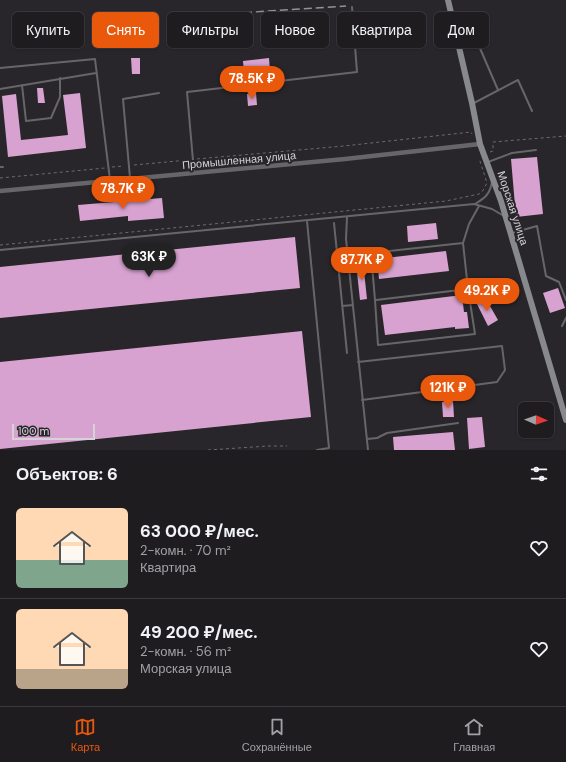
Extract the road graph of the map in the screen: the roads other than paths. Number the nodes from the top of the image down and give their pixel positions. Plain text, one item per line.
1 (448, 0) edge
2 (352, 7) dead end
3 (480, 48) edge
4 (0, 68) edge
5 (96, 73) junction
6 (60, 78) junction
7 (22, 85) junction
8 (0, 88) edge
9 (498, 90) junction
10 (159, 93) dead end
11 (472, 104) junction
12 (532, 111) dead end
13 (480, 144) junction
14 (536, 150) dead end
15 (487, 162) junction
16 (0, 167) edge
17 (3, 167) dead end
18 (194, 174) junction
19 (493, 178) junction
20 (130, 179) junction
21 (110, 180) junction
22 (0, 191) edge
23 (474, 204) junction
24 (479, 206) junction
25 (347, 217) junction
26 (505, 217) junction
27 (307, 221) junction
28 (334, 223) dead end
29 (511, 233) junction
30 (463, 243) junction
31 (0, 250) edge
32 (468, 290) junction
33 (376, 300) junction
34 (566, 300) edge
35 (352, 305) junction
36 (342, 306) junction
37 (566, 318) edge
38 (562, 326) dead end
39 (347, 353) dead end
40 (358, 362) junction
41 (362, 400) junction
42 (566, 420) edge
43 (458, 423) dead end
44 (366, 439) junction
45 (329, 449) edge
46 (317, 450) edge
47 (368, 450) edge

1 - 11 street, Морская улица
2 - 18 lane
3 - 9 lane
4 - 5 lane
5 - 6 lane
5 - 21 lane
6 - 7 lane
6 - 7 lane
7 - 8 lane
9 - 11 lane
9 - 12 lane
10 - 20 lane
11 - 13 street, Морская улица
13 - 15 street, Морская улица
13 - 18 street, Промышленная улица
14 - 15 lane
15 - 19 street, Морская улица
16 - 17 lane
18 - 20 street, Промышленная улица
19 - 23 lane
19 - 26 street, Морская улица
20 - 21 street, Промышленная улица
21 - 22 street, Промышленная улица
23 - 24 lane
23 - 25 lane
24 - 26 lane
24 - 30 lane
25 - 27 lane
25 - 35 lane
26 - 29 street, Морская улица
27 - 31 lane
27 - 45 lane
28 - 36 lane
29 - 34 lane
29 - 42 street, Морская улица
30 - 32 lane
30 - 33 lane
32 - 33 lane
32 - 33 lane
35 - 36 lane
35 - 40 lane
36 - 39 lane
37 - 38 lane
40 - 41 lane
40 - 41 lane
41 - 44 lane
43 - 44 lane
44 - 47 lane
45 - 46 lane

